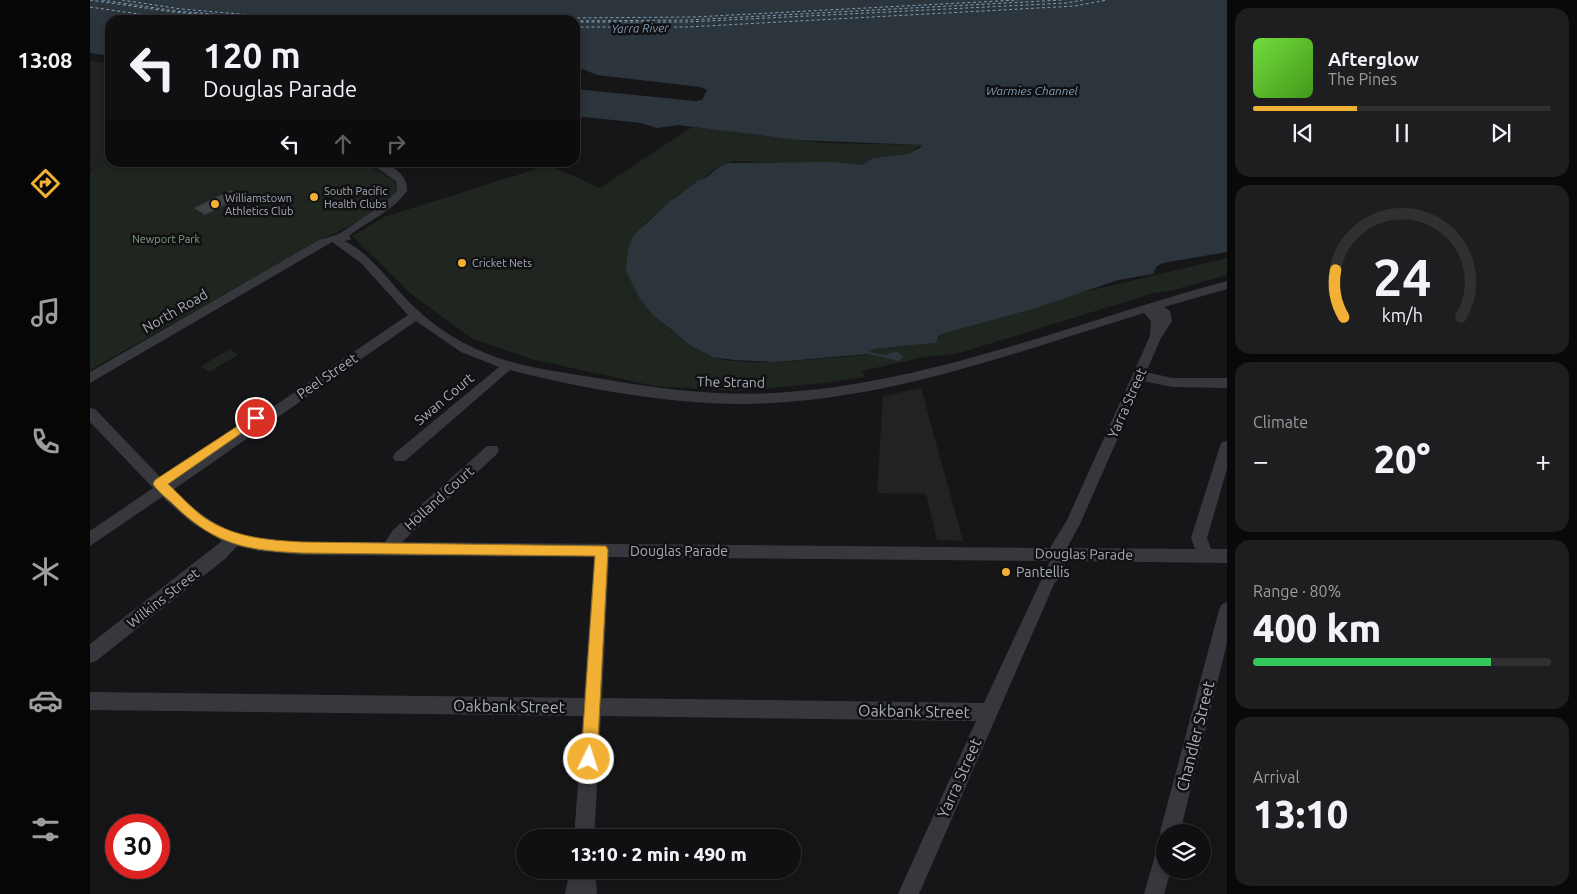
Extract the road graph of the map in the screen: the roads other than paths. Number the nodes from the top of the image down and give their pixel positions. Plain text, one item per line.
1 (382, 167) edge
2 (341, 239) junction
3 (1227, 285) edge
4 (1154, 308) junction
5 (414, 313) junction
6 (508, 364) junction
7 (90, 378) edge
8 (1138, 378) junction
9 (1227, 383) edge
10 (90, 413) edge
11 (1227, 446) edge
12 (492, 450) dead end
13 (400, 457) dead end
14 (162, 486) junction
15 (1073, 524) junction
16 (90, 531) edge
17 (90, 539) edge
18 (234, 539) junction
19 (390, 548) junction
20 (602, 550) junction
21 (1039, 554) junction
22 (1058, 554) junction
23 (1082, 554) junction
24 (1205, 555) junction
25 (1227, 556) edge
26 (1048, 579) junction
27 (1227, 610) edge
28 (90, 655) edge
29 (90, 701) edge
30 (592, 707) junction
31 (989, 712) junction
32 (1172, 824) edge
33 (585, 829) edge
34 (578, 879) edge
35 (586, 879) edge
36 (1158, 879) edge
37 (575, 894) edge
38 (587, 894) edge
39 (908, 894) edge
40 (1154, 894) edge

1 - 2 street
2 - 5 street, The Strand
2 - 7 street, North Road
3 - 4 street, The Strand
4 - 6 street, The Strand
4 - 8 street, Yarra Street
5 - 6 street, The Strand
5 - 14 street, Peel Street
6 - 13 street, Swan Court
8 - 9 street
8 - 15 street, Yarra Street
10 - 14 street, Douglas Parade
11 - 24 street
12 - 19 street, Holland Court
14 - 16 street, Peel Street
14 - 17 street, Peel Street
14 - 18 street, Douglas Parade
15 - 22 street, Yarra Street
15 - 23 street
18 - 19 street, Douglas Parade
18 - 28 street, Wilkins Street
19 - 20 street, Douglas Parade
20 - 21 street, Douglas Parade
20 - 30 street
21 - 22 street, Douglas Parade
21 - 26 street
22 - 23 street, Douglas Parade
22 - 26 street, Yarra Street
23 - 24 street, Douglas Parade
24 - 25 street, Douglas Parade
26 - 31 street, Yarra Street
27 - 32 street, Chandler Street
29 - 30 street, Oakbank Street
30 - 31 street, Oakbank Street
30 - 33 street
31 - 39 street, Yarra Street
34 - 37 street
35 - 38 street
36 - 40 street

